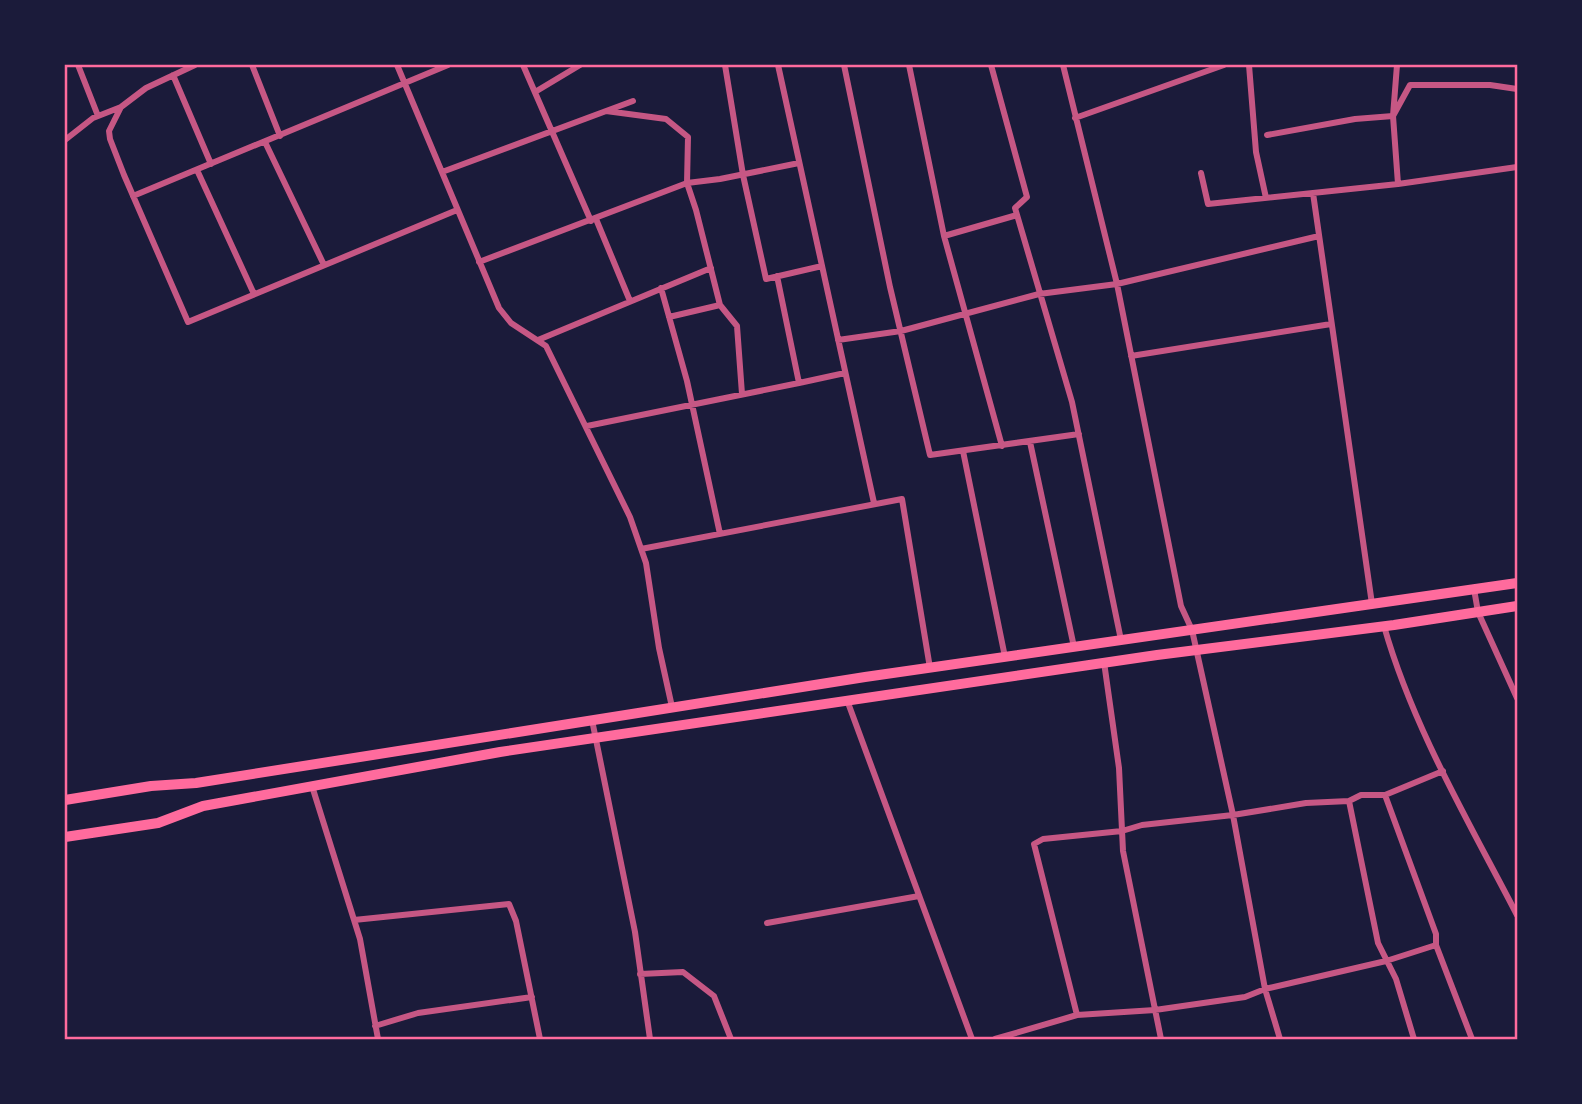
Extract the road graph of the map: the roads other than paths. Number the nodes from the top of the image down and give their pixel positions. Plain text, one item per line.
1 (78, 65) edge
2 (195, 65) edge
3 (252, 65) edge
4 (397, 65) edge
5 (448, 65) edge
6 (523, 65) edge
7 (580, 65) edge
8 (725, 65) edge
9 (778, 65) edge
10 (844, 65) edge
11 (909, 65) edge
12 (991, 65) edge
13 (1063, 65) edge
14 (1224, 65) edge
15 (1249, 65) edge
16 (1396, 65) edge
17 (173, 75) junction
18 (405, 84) junction
19 (1517, 89) edge
20 (535, 92) junction
21 (633, 102) dead end
22 (121, 107) junction
23 (606, 111) junction
24 (98, 116) junction
25 (1393, 116) junction
26 (1075, 118) junction
27 (552, 131) junction
28 (1267, 135) dead end
29 (280, 136) junction
30 (65, 140) edge
31 (265, 142) junction
32 (799, 163) junction
33 (211, 164) junction
34 (1517, 167) edge
35 (197, 170) junction
36 (442, 172) junction
37 (1201, 173) dead end
38 (743, 175) junction
39 (687, 183) junction
40 (1398, 184) junction
41 (1313, 193) junction
42 (133, 196) junction
43 (1266, 198) junction
44 (457, 209) junction
45 (1017, 215) junction
46 (593, 220) junction
47 (944, 236) junction
48 (1319, 236) junction
49 (479, 262) junction
50 (324, 265) junction
51 (822, 266) junction
52 (711, 268) junction
53 (777, 276) junction
54 (1117, 284) junction
55 (661, 288) junction
56 (1039, 294) junction
57 (254, 295) junction
58 (630, 301) junction
59 (720, 305) junction
60 (964, 314) junction
61 (669, 317) junction
62 (1331, 324) junction
63 (901, 331) junction
64 (538, 340) junction
65 (838, 340) junction
66 (1131, 356) junction
67 (845, 373) junction
68 (799, 383) junction
69 (742, 394) junction
70 (692, 406) junction
71 (587, 426) junction
72 (1079, 434) junction
73 (1030, 442) junction
74 (1002, 446) junction
75 (963, 451) junction
76 (874, 503) junction
77 (720, 534) junction
78 (641, 549) junction
79 (1517, 583) edge
80 (1474, 589) junction
81 (1372, 604) junction
82 (1517, 607) edge
83 (1478, 612) junction
84 (1384, 626) junction
85 (1192, 630) junction
86 (1121, 640) junction
87 (1074, 647) junction
88 (1196, 650) junction
89 (1005, 657) junction
90 (1104, 662) junction
91 (930, 668) junction
92 (1517, 698) edge
93 (847, 700) junction
94 (672, 707) junction
95 (592, 720) junction
96 (596, 738) junction
97 (1443, 771) junction
98 (312, 786) junction
99 (1385, 795) junction
100 (67, 800) edge
101 (1349, 801) junction
102 (1233, 815) junction
103 (1122, 831) junction
104 (65, 837) edge
105 (919, 896) junction
106 (1517, 915) edge
107 (354, 920) junction
108 (767, 923) dead end
109 (1436, 944) junction
110 (1386, 961) junction
111 (640, 974) junction
112 (1265, 989) junction
113 (532, 998) junction
114 (1155, 1010) junction
115 (1077, 1015) junction
116 (375, 1026) junction
117 (378, 1039) edge
118 (540, 1039) edge
119 (650, 1039) edge
120 (731, 1039) edge
121 (972, 1039) edge
122 (995, 1039) edge
123 (1161, 1039) edge
124 (1280, 1039) edge
125 (1414, 1039) edge
126 (1472, 1039) edge

1 - 24 street
2 - 17 street
3 - 29 street
4 - 18 street
5 - 18 street
6 - 20 street
7 - 20 street
8 - 38 street
9 - 32 street
10 - 63 street
11 - 47 street
12 - 45 street
13 - 26 street
14 - 26 street
15 - 43 street
16 - 25 street
17 - 22 street
17 - 33 street
18 - 29 street
18 - 36 street
19 - 25 street
20 - 27 street
21 - 23 street
22 - 24 street
22 - 42 street
23 - 27 street
23 - 39 street
24 - 30 street
25 - 28 street
25 - 40 street
26 - 54 street
27 - 36 street
27 - 46 street
29 - 31 street
31 - 33 street
31 - 50 street
32 - 38 street
32 - 51 street
33 - 35 street
34 - 40 street
35 - 42 street
35 - 57 street
36 - 44 street
37 - 43 street
38 - 39 street
38 - 53 street
39 - 46 street
39 - 52 street
40 - 41 street
41 - 43 street
41 - 48 street
42 - 57 street
44 - 49 street
44 - 50 street
45 - 47 street
45 - 56 street
46 - 49 street
46 - 58 street
47 - 60 street
48 - 54 street
48 - 62 street
49 - 64 street
50 - 57 street
51 - 53 street
51 - 65 street
52 - 55 street
52 - 59 street
53 - 68 street
54 - 56 street
54 - 66 street
55 - 58 street
55 - 61 street
56 - 60 street
56 - 72 street
58 - 64 street
59 - 61 street
59 - 69 street
60 - 63 street
60 - 74 street
61 - 70 street
62 - 66 street
62 - 81 street
63 - 65 street
63 - 75 street
64 - 71 street
65 - 67 street
66 - 85 street
67 - 68 street
67 - 76 street
68 - 69 street
69 - 70 street
70 - 71 street
70 - 77 street
71 - 78 street
72 - 73 street
72 - 86 street
73 - 74 street
73 - 87 street
74 - 75 street
75 - 89 street
76 - 77 street
76 - 91 street
77 - 78 street
78 - 94 street
79 - 80 main road
80 - 81 main road
80 - 83 street
81 - 85 main road
82 - 83 main road
83 - 84 main road
83 - 92 street
84 - 88 main road
84 - 97 street
85 - 86 main road
85 - 88 street
86 - 87 main road
87 - 89 main road
88 - 90 main road
88 - 102 street
89 - 91 main road
90 - 93 main road
90 - 103 street
91 - 94 main road
93 - 96 main road
93 - 105 street
94 - 95 main road
95 - 96 street
95 - 100 main road
96 - 98 main road
96 - 111 street
97 - 99 street
97 - 106 street
98 - 104 main road
98 - 107 street
99 - 101 street
99 - 109 street
101 - 102 street
101 - 110 street
102 - 103 street
102 - 112 street
103 - 114 street
103 - 115 street
105 - 108 street
105 - 121 street
107 - 113 street
107 - 116 street
109 - 110 street
109 - 126 street
110 - 112 street
110 - 125 street
111 - 119 street
111 - 120 street
112 - 114 street
112 - 124 street
113 - 116 street
113 - 118 street
114 - 115 street
114 - 123 street
115 - 122 street
116 - 117 street

